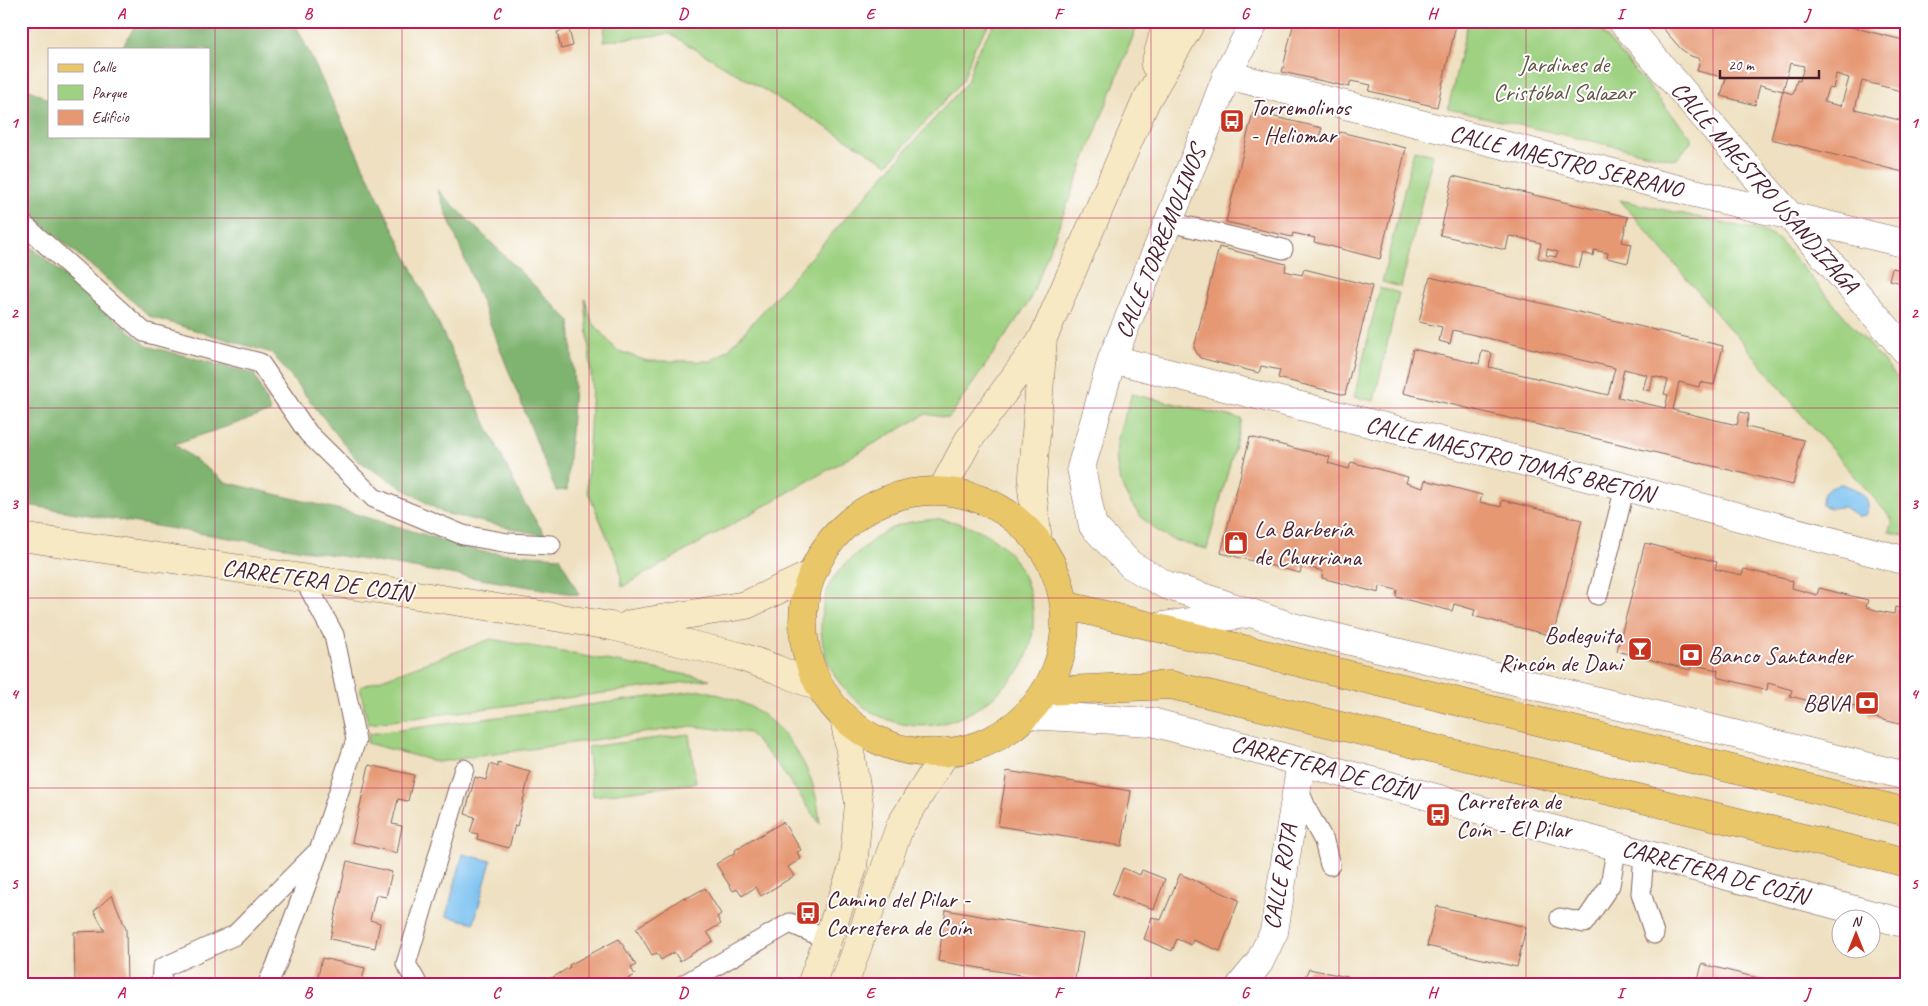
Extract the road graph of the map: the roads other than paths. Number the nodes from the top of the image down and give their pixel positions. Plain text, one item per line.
1 (1167, 21) edge
2 (1192, 21) edge
3 (1255, 21) edge
4 (1622, 21) edge
5 (1227, 75) junction
6 (1146, 101) junction
7 (1792, 217) junction
8 (21, 222) edge
9 (1169, 222) junction
10 (1907, 244) edge
11 (1283, 250) dead end
12 (1042, 338) junction
13 (1907, 352) edge
14 (1112, 359) junction
15 (1626, 487) junction
16 (942, 490) junction
17 (1038, 541) junction
18 (26, 543) edge
19 (551, 545) dead end
20 (1907, 561) edge
21 (810, 575) junction
22 (303, 577) junction
23 (1598, 595) dead end
24 (1065, 605) junction
25 (1253, 613) junction
26 (611, 626) junction
27 (1154, 627) junction
28 (821, 688) junction
29 (1045, 691) junction
30 (1026, 715) junction
31 (844, 717) junction
32 (946, 752) junction
33 (464, 769) dead end
34 (1299, 773) junction
35 (1907, 776) edge
36 (1907, 812) edge
37 (1617, 846) junction
38 (320, 848) junction
39 (1644, 854) junction
40 (1907, 863) edge
41 (1330, 865) dead end
42 (1560, 918) dead end
43 (1907, 924) edge
44 (1654, 934) dead end
45 (827, 939) junction
46 (161, 985) edge
47 (267, 985) edge
48 (418, 985) edge
49 (683, 985) edge
50 (811, 985) edge
51 (844, 985) edge
52 (1241, 985) edge

1 - 6 main road
2 - 6 main road
3 - 5 street, CALLE TORREMOLINOS
4 - 7 street, CALLE MAESTRO USANDIZAGA
5 - 7 street, CALLE MAESTRO SERRANO
5 - 9 street, CALLE TORREMOLINOS
6 - 12 main road
7 - 10 street, CALLE MAESTRO SERRANO
7 - 13 street, CALLE MAESTRO USANDIZAGA
8 - 19 lane
9 - 11 lane
9 - 14 street, CALLE TORREMOLINOS
12 - 16 main road
12 - 17 main road
14 - 15 street, CALLE MAESTRO TOMÁS BRETÓN
14 - 25 street, CALLE TORREMOLINOS
15 - 20 street, CALLE MAESTRO TOMÁS BRETÓN
15 - 23 lane
16 - 17 main road
16 - 21 main road
17 - 24 main road
18 - 22 main road, CARRETERA DE COÍN
21 - 26 main road, CARRETERA DE COÍN
21 - 28 main road
22 - 26 main road, CARRETERA DE COÍN
22 - 38 lane
24 - 27 main road
24 - 29 main road
25 - 27 street
25 - 35 street
26 - 28 main road, CARRETERA DE COÍN
27 - 36 main road
28 - 31 main road
29 - 30 main road
29 - 40 main road
30 - 32 main road
30 - 34 street, CARRETERA DE COÍN
31 - 32 main road
31 - 45 main road
32 - 51 main road
33 - 48 lane
34 - 37 street, CARRETERA DE COÍN
34 - 41 lane
34 - 52 street, CALLE ROTA
37 - 39 street, CARRETERA DE COÍN
37 - 42 lane
38 - 46 lane
38 - 47 lane
39 - 43 street, CARRETERA DE COÍN
39 - 44 lane
45 - 49 lane
45 - 50 main road

